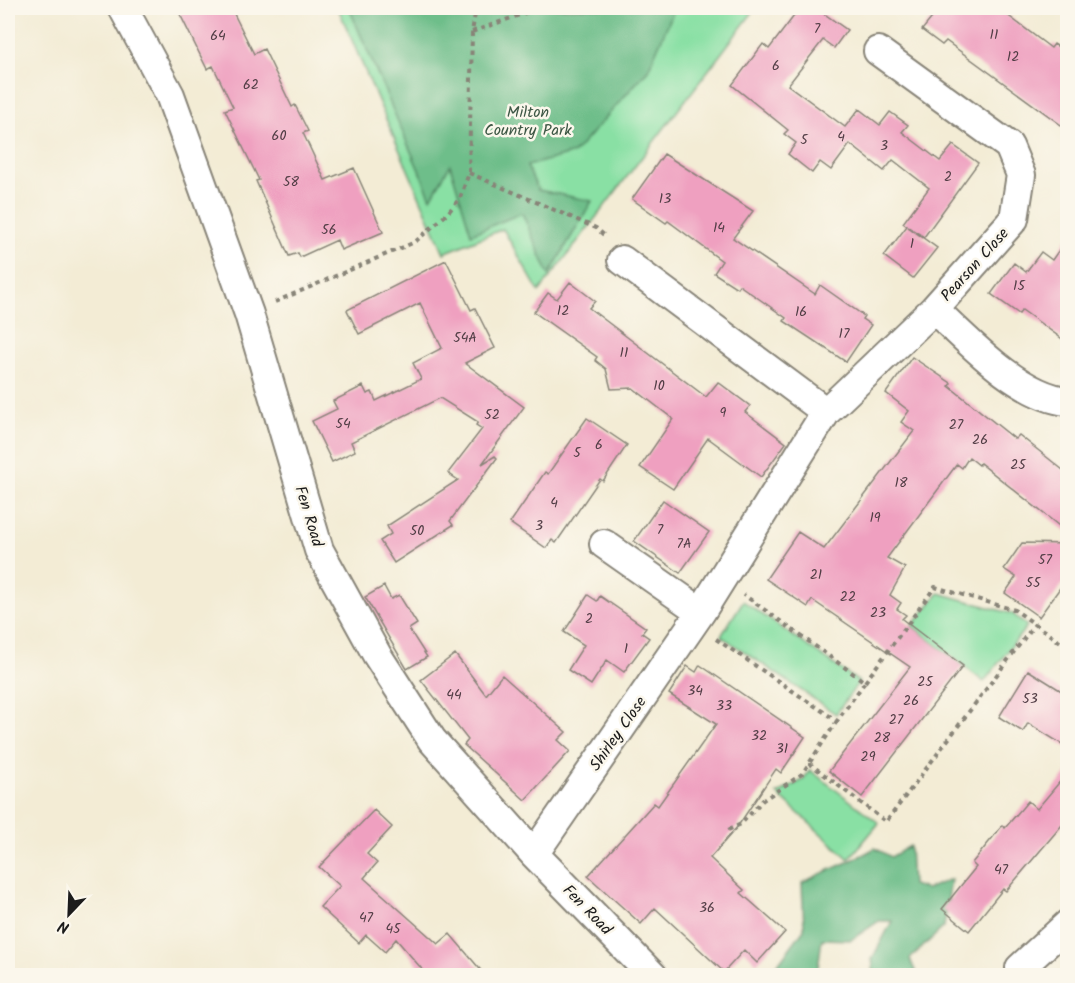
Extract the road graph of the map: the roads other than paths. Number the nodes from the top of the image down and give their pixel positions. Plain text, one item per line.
1 (123, 8) edge
2 (878, 51) dead end
3 (622, 260) road end
4 (934, 309) junction
5 (1068, 401) edge
6 (826, 412) junction
7 (604, 544) dead end
8 (697, 617) junction
9 (534, 854) junction
10 (1068, 924) edge
11 (1020, 968) dead end
12 (653, 975) edge

1 - 9 street, Fen Road
2 - 4 street, Pearson Close
3 - 6 street
4 - 5 street, Pearson Close
4 - 6 street, Shirley Close
6 - 8 street, Shirley Close
7 - 8 street
8 - 9 street, Shirley Close
9 - 12 street, Fen Road
10 - 11 street

